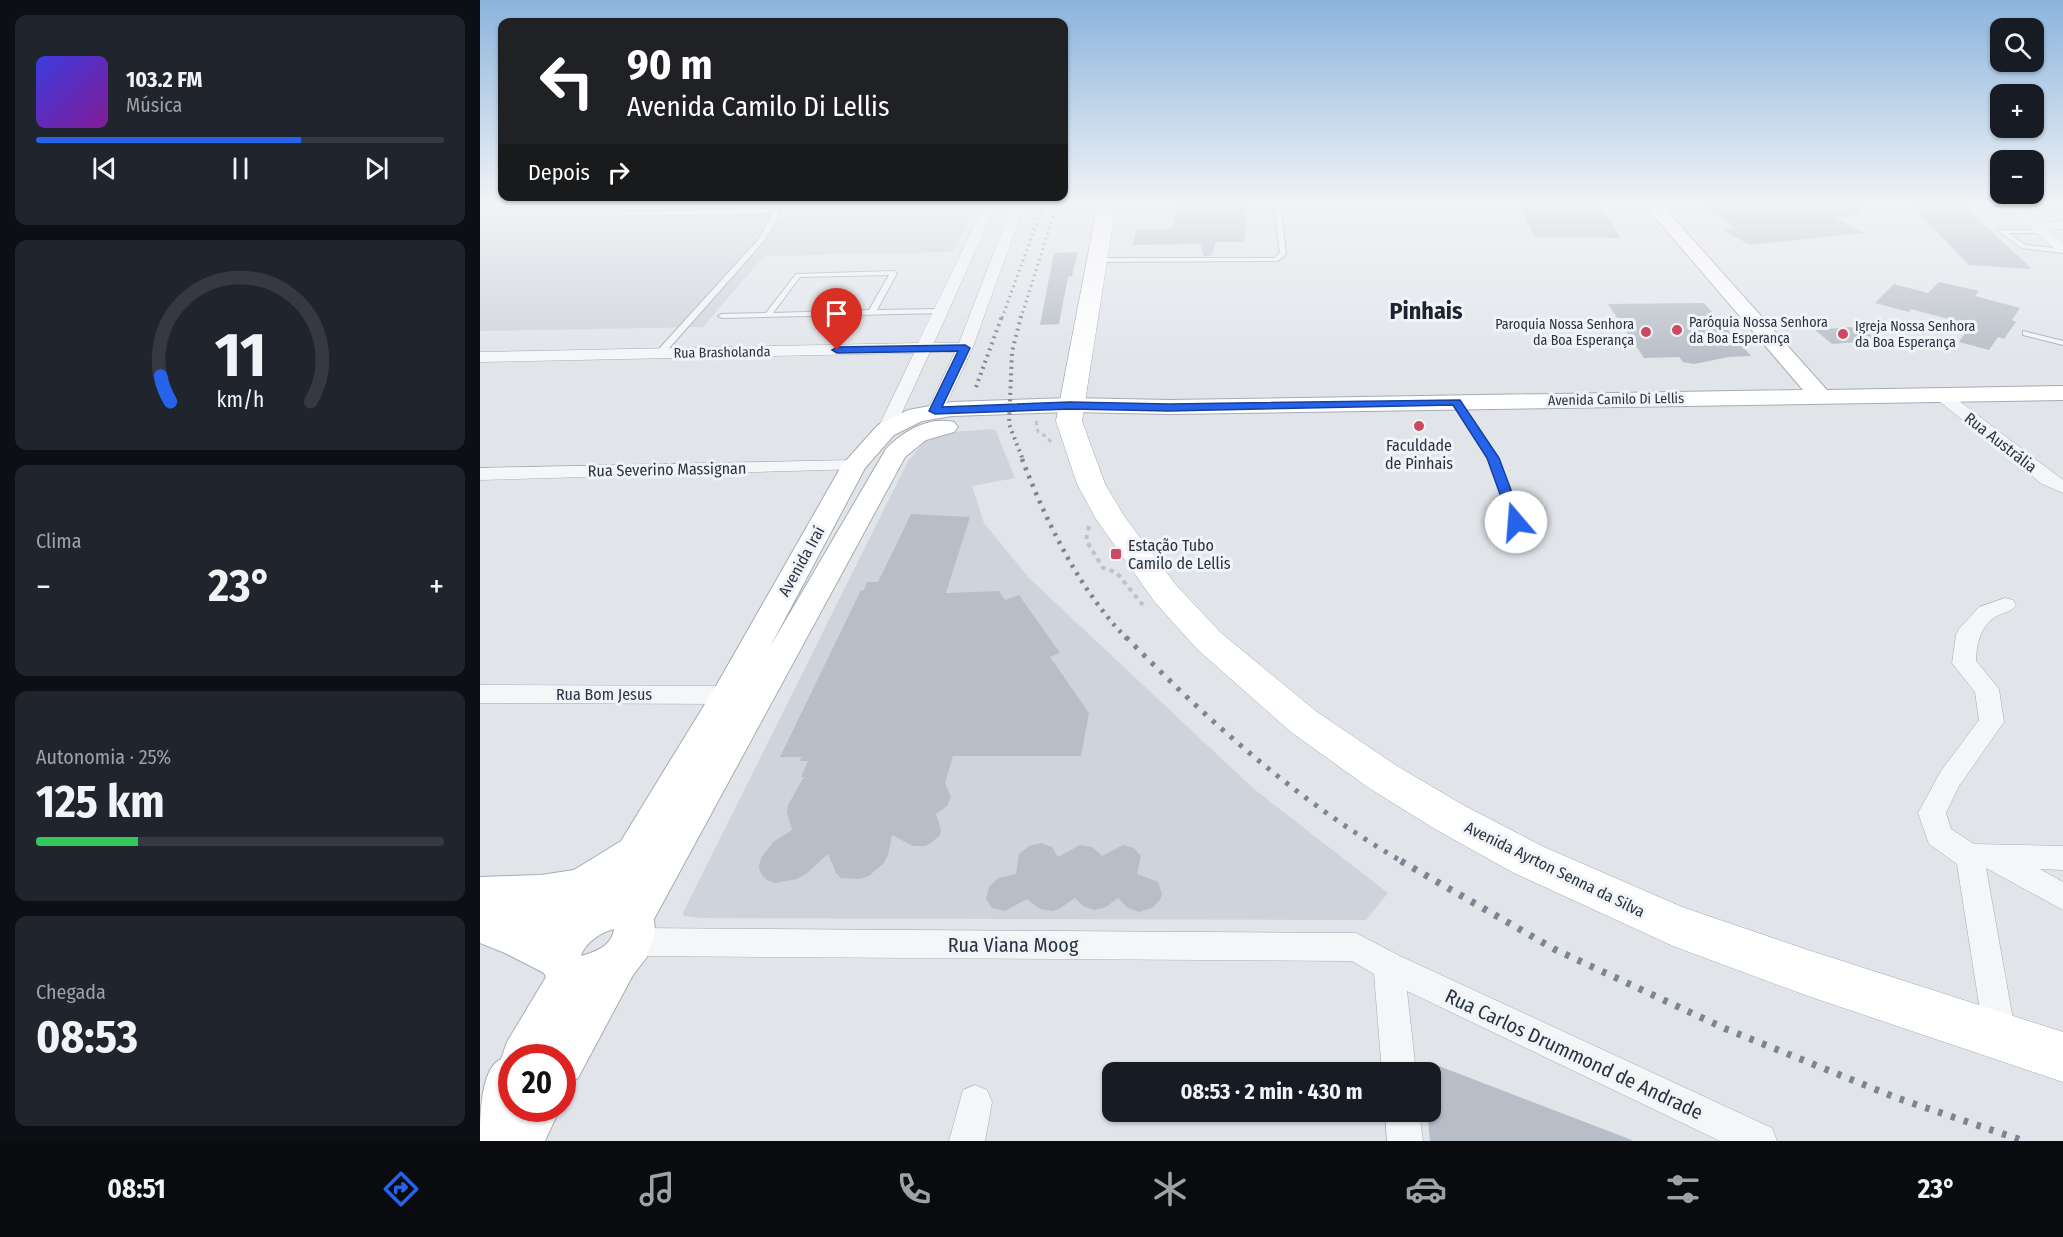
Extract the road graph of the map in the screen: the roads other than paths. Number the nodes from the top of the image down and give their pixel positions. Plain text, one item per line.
1 (747, 256) edge
2 (966, 256) edge
3 (999, 256) edge
4 (1099, 256) edge
5 (1281, 256) edge
6 (1688, 256) edge
7 (1695, 256) edge
8 (1098, 260) junction
9 (942, 310) junction
10 (872, 312) junction
11 (768, 315) junction
12 (722, 316) dead end
13 (2026, 333) dead end
14 (2063, 343) edge
15 (925, 348) junction
16 (965, 348) junction
17 (660, 354) junction
18 (480, 357) edge
19 (2063, 393) edge
20 (1940, 394) junction
21 (1810, 395) junction
22 (1456, 402) junction
23 (1070, 413) junction
24 (938, 419) junction
25 (886, 430) junction
26 (854, 465) junction
27 (480, 474) edge
28 (2063, 487) edge
29 (1516, 522) dead end
30 (2005, 605) dead end
31 (480, 694) edge
32 (728, 695) junction
33 (638, 846) junction
34 (1979, 856) junction
35 (2063, 858) edge
36 (480, 895) edge
37 (2063, 897) edge
38 (480, 908) edge
39 (480, 924) edge
40 (613, 931) junction
41 (1389, 966) junction
42 (564, 968) junction
43 (2000, 1036) junction
44 (529, 1044) edge
45 (569, 1044) edge
46 (2063, 1057) edge
47 (1398, 1062) edge
48 (498, 1101) edge
49 (975, 1102) dead end
50 (529, 1122) edge
51 (1403, 1122) edge
52 (480, 1132) edge
53 (1754, 1140) edge
54 (519, 1141) edge
55 (967, 1141) edge
56 (1405, 1141) edge

1 - 17 lane
2 - 9 street, Avenida Iraí
3 - 16 street
4 - 8 main road
5 - 8 lane
6 - 21 main road
7 - 21 main road
8 - 23 main road
9 - 10 lane
9 - 15 street, Avenida Iraí
10 - 11 lane
10 - 11 lane
11 - 12 lane
13 - 14 lane
15 - 16 street, Rua Brasholanda
15 - 17 street, Rua Brasholanda
15 - 25 street, Avenida Iraí
16 - 24 street
17 - 18 street, Rua Brasholanda
19 - 20 main road, Avenida Camilo Di Lellis
20 - 21 main road, Avenida Camilo Di Lellis
20 - 28 street, Rua Austrália
21 - 22 main road, Avenida Camilo Di Lellis
22 - 23 main road, Avenida Camilo Di Lellis
22 - 29 lane
23 - 24 main road, Avenida Camilo Di Lellis
23 - 43 main road, Avenida Ayrton Senna da Silva
24 - 25 main road, Avenida Camilo Di Lellis
24 - 40 main road, Avenida Iraí
25 - 26 main road, Avenida Iraí
26 - 27 street, Rua Severino Massignan
26 - 32 main road, Avenida Iraí
30 - 34 street
31 - 32 street, Rua Bom Jesus
32 - 33 main road, Avenida Iraí
33 - 36 main road
33 - 40 main road, Avenida Iraí
34 - 35 street
34 - 37 street
34 - 43 street
38 - 40 main road
39 - 42 main road
40 - 41 street, Rua Viana Moog
40 - 42 main road
40 - 45 main road, Avenida Iraí
41 - 47 street
41 - 53 street, Rua Carlos Drummond de Andrade
42 - 44 main road
43 - 46 main road, Avenida Ayrton Senna da Silva
48 - 52 main road
49 - 55 street
50 - 54 main road
51 - 56 street

